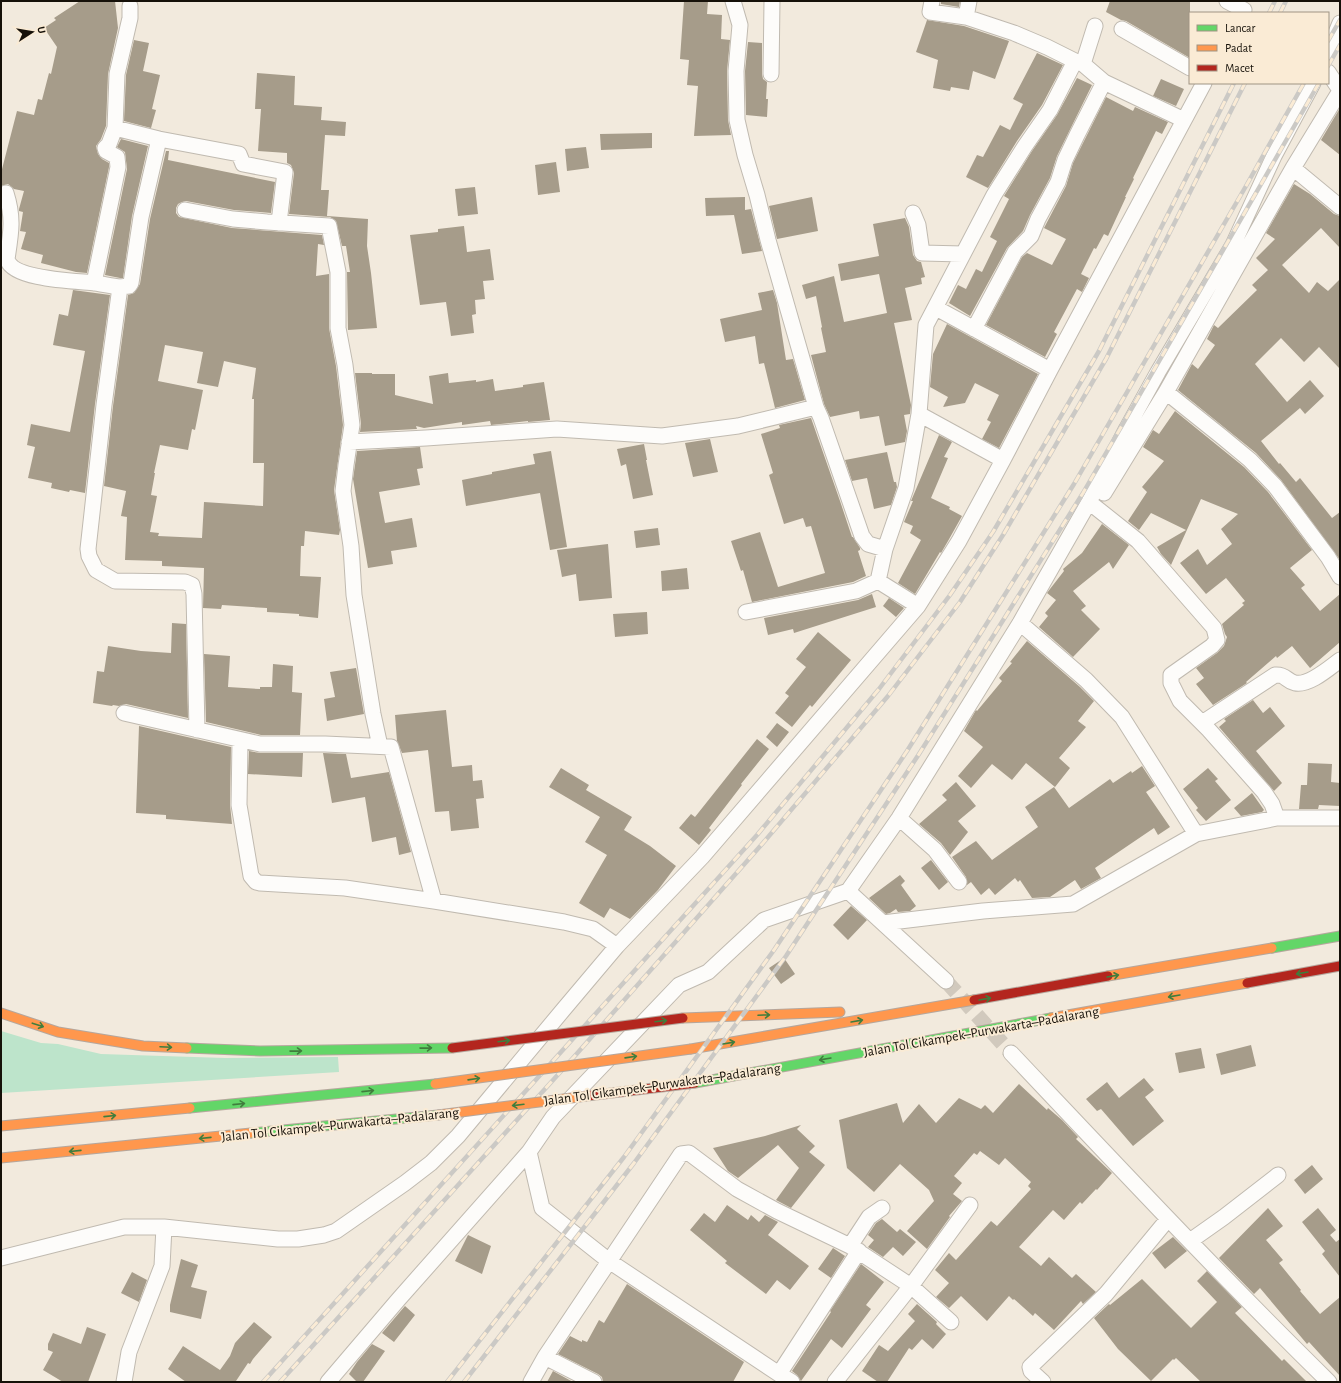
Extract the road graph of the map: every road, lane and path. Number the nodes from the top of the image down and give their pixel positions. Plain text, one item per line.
1 (733, 1) edge
2 (772, 1) edge
3 (932, 1) edge
4 (969, 1) edge
5 (1227, 1) edge
6 (130, 6) dead end
7 (1245, 8) edge
8 (966, 17) junction
9 (1340, 23) edge
10 (1095, 26) dead end
11 (1122, 29) dead end
12 (1329, 50) edge
13 (1079, 62) junction
14 (1189, 67) edge
15 (771, 74) dead end
16 (1329, 74) edge
17 (1104, 82) junction
18 (1203, 84) edge
19 (1312, 84) edge
20 (1340, 90) edge
21 (1184, 120) junction
22 (115, 128) junction
23 (159, 139) junction
24 (1293, 168) junction
25 (6, 193) dead end
26 (1340, 207) edge
27 (186, 210) dead end
28 (912, 213) dead end
29 (279, 223) junction
30 (962, 254) junction
31 (94, 283) junction
32 (120, 287) junction
33 (936, 308) junction
34 (974, 329) junction
35 (1050, 370) junction
36 (1166, 392) junction
37 (816, 407) junction
38 (919, 414) junction
39 (349, 442) junction
40 (1003, 460) junction
41 (1092, 505) junction
42 (885, 549) junction
43 (1340, 577) edge
44 (878, 582) junction
45 (918, 606) junction
46 (746, 612) dead end
47 (1020, 623) junction
48 (1340, 660) edge
49 (124, 712) dead end
50 (1202, 723) junction
51 (197, 730) junction
52 (240, 740) junction
53 (380, 746) junction
54 (899, 818) junction
55 (1277, 818) junction
56 (1340, 818) edge
57 (1196, 834) junction
58 (959, 882) dead end
59 (848, 891) junction
60 (434, 901) junction
61 (883, 923) junction
62 (1340, 936) edge
63 (617, 946) junction
64 (1340, 966) edge
65 (946, 981) tunnel mouth
66 (931, 1008) junction
67 (1, 1013) edge
68 (1011, 1053) tunnel mouth
69 (1, 1126) edge
70 (528, 1152) junction
71 (1, 1158) edge
72 (1278, 1175) dead end
73 (970, 1205) dead end
74 (882, 1208) dead end
75 (1168, 1219) junction
76 (164, 1227) junction
77 (1190, 1241) junction
78 (854, 1249) junction
79 (1, 1258) edge
80 (608, 1261) junction
81 (911, 1286) junction
82 (951, 1322) dead end
83 (545, 1357) junction
84 (779, 1374) junction
85 (124, 1382) edge
86 (328, 1382) edge
87 (531, 1382) edge
88 (594, 1382) edge
89 (792, 1382) edge
90 (835, 1382) edge
91 (1043, 1382) edge
92 (1329, 1382) edge

1 - 37 street
2 - 15 street
3 - 8 street
4 - 8 street
5 - 7 street
6 - 22 street
8 - 13 street
9 - 12 street
10 - 13 street
11 - 14 street
13 - 17 street
13 - 30 street
16 - 20 street
17 - 21 street
17 - 34 street
18 - 21 street
19 - 41 street
20 - 24 street
21 - 35 street
22 - 23 street
22 - 31 street
23 - 29 street
23 - 32 street
24 - 26 street
24 - 36 street
25 - 31 street
27 - 29 street
28 - 30 street
29 - 39 street
30 - 33 street
31 - 32 street
32 - 51 street
33 - 34 street
33 - 38 street
34 - 35 street
35 - 40 street
36 - 41 street
36 - 43 street
37 - 39 street
37 - 42 street
38 - 40 street
38 - 42 street
39 - 53 street
40 - 45 street
41 - 47 street
41 - 50 street
42 - 44 street
44 - 45 street
44 - 46 street
45 - 63 street
47 - 54 street
47 - 57 street
48 - 50 street
49 - 51 street
50 - 55 street
51 - 52 street
52 - 53 street
52 - 60 street
53 - 60 street
54 - 58 street
54 - 59 street
55 - 56 street
55 - 57 street
57 - 61 street
59 - 61 street
59 - 70 street
60 - 63 street
61 - 65 street
66 -> 62 highway
63 - 76 street
64 -> 71 highway, Jalan Tol Cikampek–Purwakarta–Padalarang, bridge
67 -> 66 highway, bridge
69 -> 66 highway, bridge
68 - 75 street
70 - 80 street
70 - 86 street
72 - 77 street
73 - 81 street
74 - 78 street
75 - 77 street
75 - 91 street
76 - 79 street
76 - 85 street
77 - 92 street
78 - 80 street
78 - 81 street
78 - 84 street
80 - 83 street
80 - 84 street
81 - 82 street
81 - 90 street
83 - 87 street
83 - 88 street
84 - 89 street

